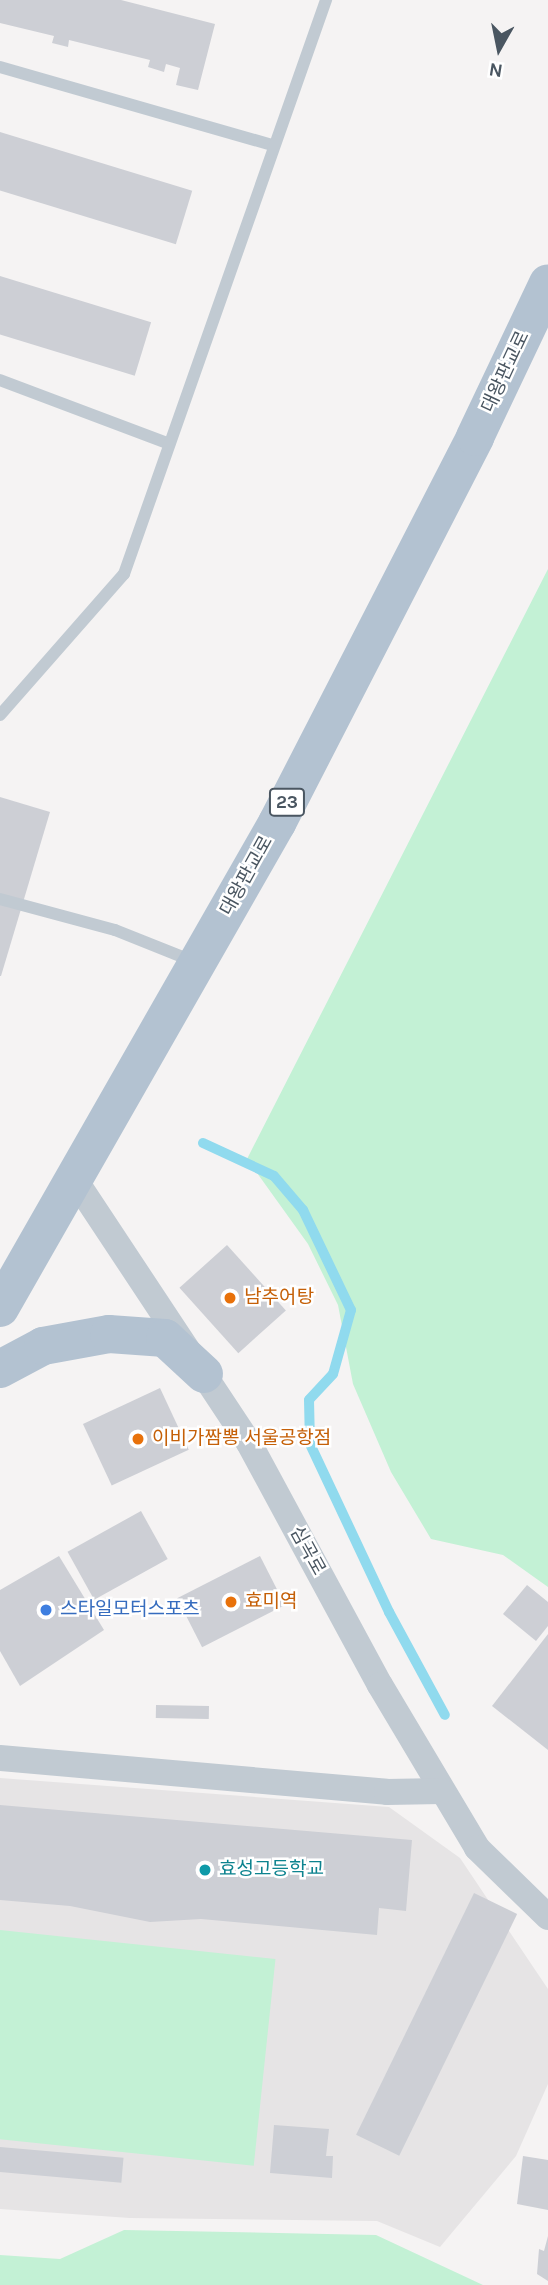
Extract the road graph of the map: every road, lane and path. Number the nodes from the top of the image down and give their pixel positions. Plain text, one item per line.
1 (326, 0) edge
2 (0, 67) edge
3 (272, 145) junction
4 (548, 283) edge
5 (0, 380) edge
6 (169, 444) junction
7 (0, 715) edge
8 (0, 899) edge
9 (199, 963) junction
10 (73, 1177) junction
11 (0, 1308) edge
12 (0, 1368) edge
13 (204, 1374) junction
14 (0, 1758) edge
15 (441, 1791) junction
16 (548, 1917) edge

1 - 3 lane
2 - 3 lane
3 - 6 lane
4 - 9 main road, 대왕판교로 / 23
5 - 6 lane
6 - 7 lane
8 - 9 lane
9 - 10 main road, 대왕판교로 / 23
10 - 11 main road, 대왕판교로 / 23
10 - 13 street, 심곡로
12 - 13 main road
13 - 15 street, 심곡로
14 - 15 street
15 - 16 street, 심곡로

